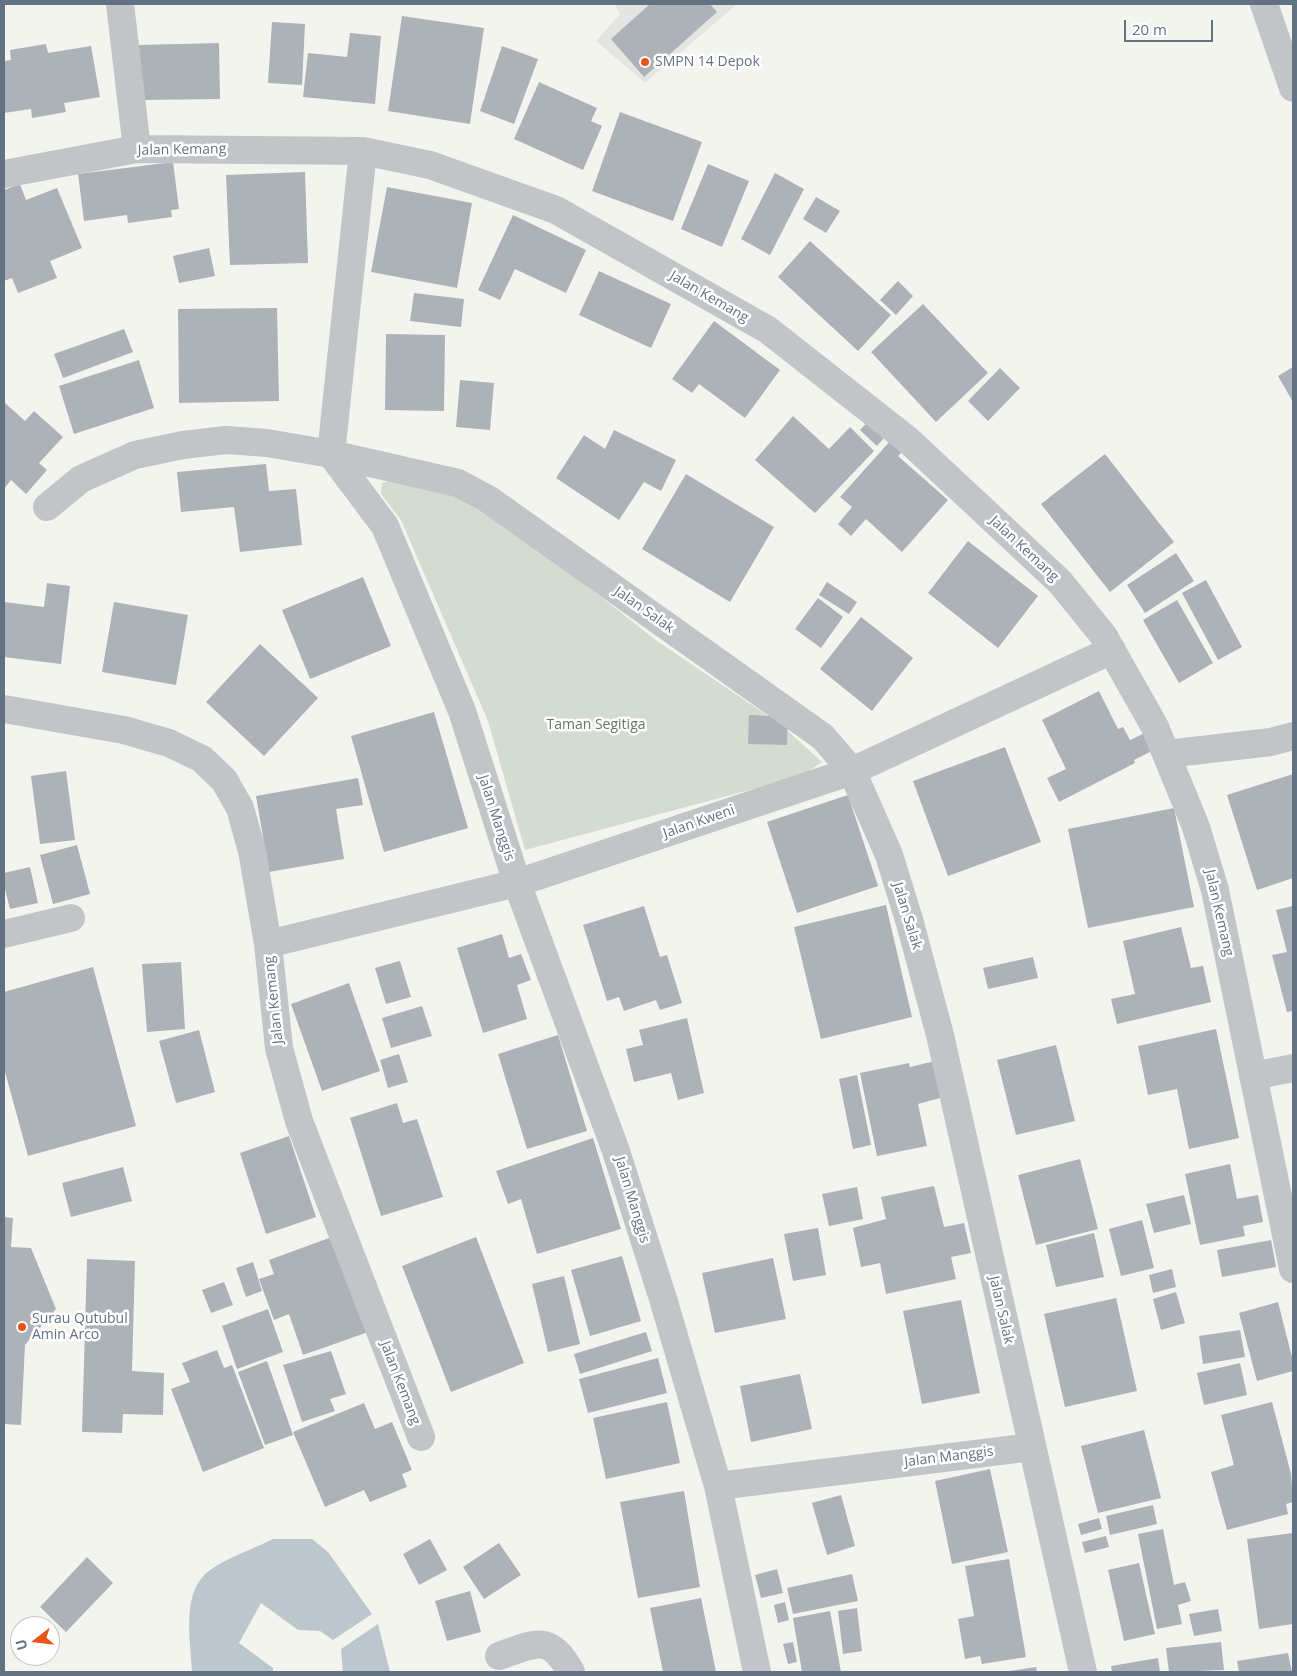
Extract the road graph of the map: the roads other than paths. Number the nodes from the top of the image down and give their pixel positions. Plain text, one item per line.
1 (120, 4) edge
2 (1264, 4) edge
3 (1293, 88) edge
4 (137, 149) junction
5 (363, 151) junction
6 (4, 174) edge
7 (331, 454) junction
8 (47, 507) dead end
9 (1112, 650) junction
10 (4, 709) edge
11 (1293, 736) edge
12 (1166, 754) junction
13 (852, 771) junction
14 (517, 884) junction
15 (71, 918) dead end
16 (4, 934) edge
17 (268, 944) junction
18 (1293, 1068) edge
19 (1253, 1076) junction
20 (1293, 1269) edge
21 (421, 1437) dead end
22 (1032, 1447) junction
23 (718, 1486) junction
24 (499, 1656) dead end
25 (571, 1672) edge
26 (757, 1672) edge
27 (1083, 1672) edge

1 - 4 street
2 - 3 street
4 - 5 street, Jalan Kemang
4 - 6 street, Jalan Kemang
5 - 7 street
5 - 9 street, Jalan Kemang
7 - 8 street
7 - 13 street, Jalan Salak
7 - 14 street, Jalan Manggis
9 - 12 street, Jalan Kemang
9 - 13 street, Jalan Kweni
10 - 17 street, Jalan Kemang
11 - 12 street
12 - 19 street, Jalan Kemang
13 - 14 street, Jalan Kweni
13 - 22 street, Jalan Salak
14 - 17 street, Jalan Kweni
14 - 23 street, Jalan Manggis
15 - 16 street
17 - 21 street, Jalan Kemang
18 - 19 street
19 - 20 street, Jalan Kemang
22 - 23 street, Jalan Manggis
22 - 27 street, Jalan Salak
23 - 26 street, Jalan Manggis
24 - 25 street

